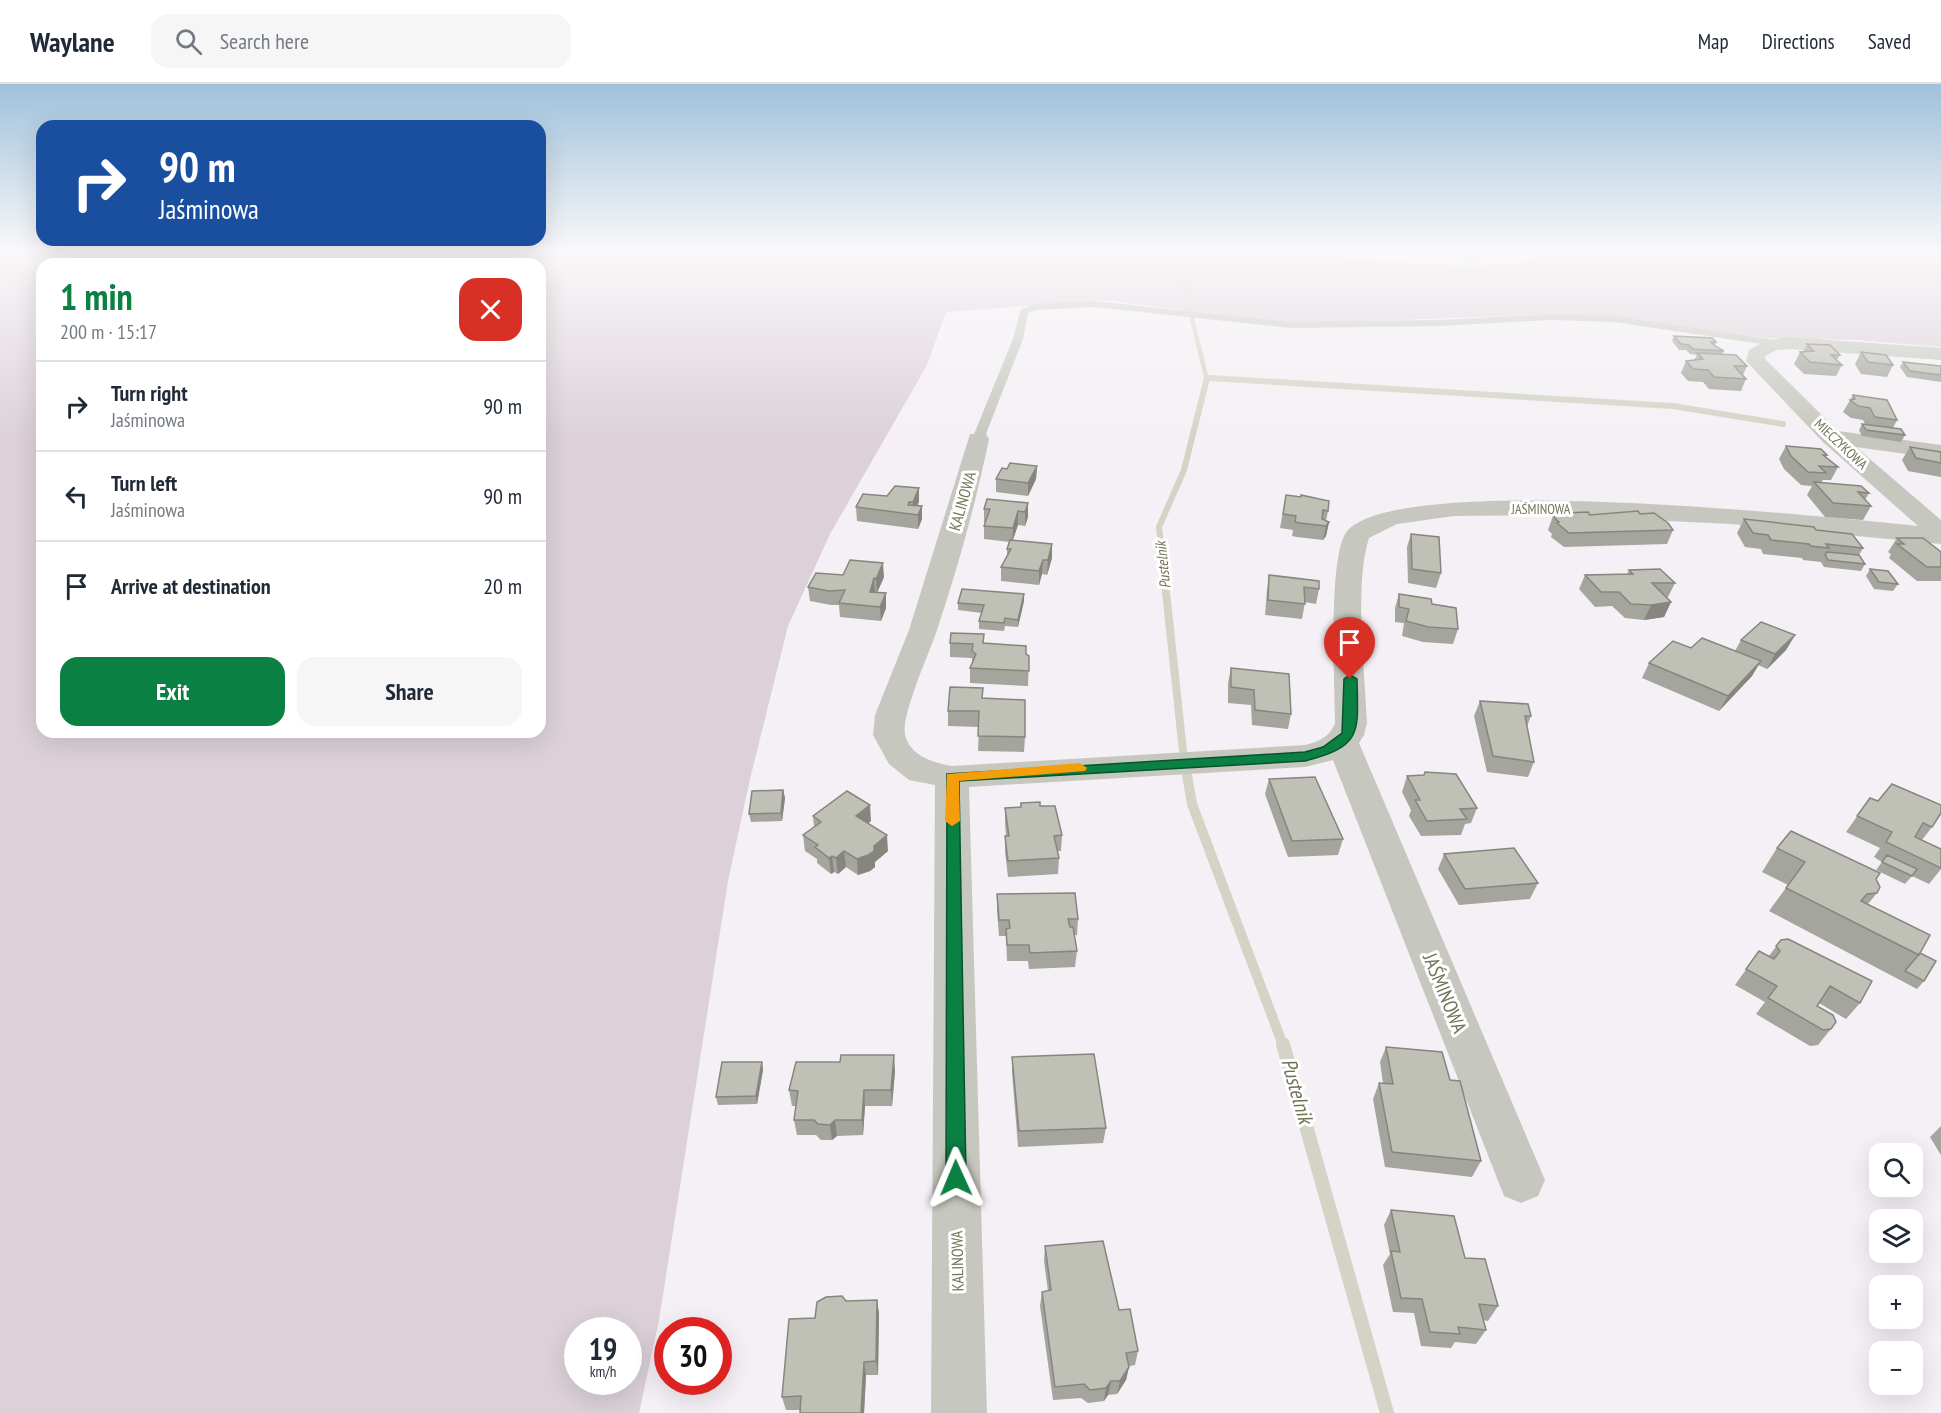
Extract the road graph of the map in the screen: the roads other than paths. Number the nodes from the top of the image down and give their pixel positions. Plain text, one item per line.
1 (1023, 313) edge
2 (1179, 313) edge
3 (1771, 346) junction
4 (1941, 354) edge
5 (1831, 437) junction
6 (978, 439) joint
7 (1941, 452) edge
8 (1941, 534) edge
9 (1341, 740) junction
10 (952, 777) junction
11 (1521, 1180) dead end
12 (959, 1413) edge

1 - 6 lane, KALINOWA
2 - 3 lane, KALINOWA
3 - 4 street
3 - 5 street, MIECZYKOWA
5 - 7 street
5 - 8 street, MIECZYKOWA
6 - 10 street, KALINOWA
8 - 9 street, JAŚMINOWA
9 - 10 street
9 - 11 street, JAŚMINOWA
10 - 12 street, KALINOWA

